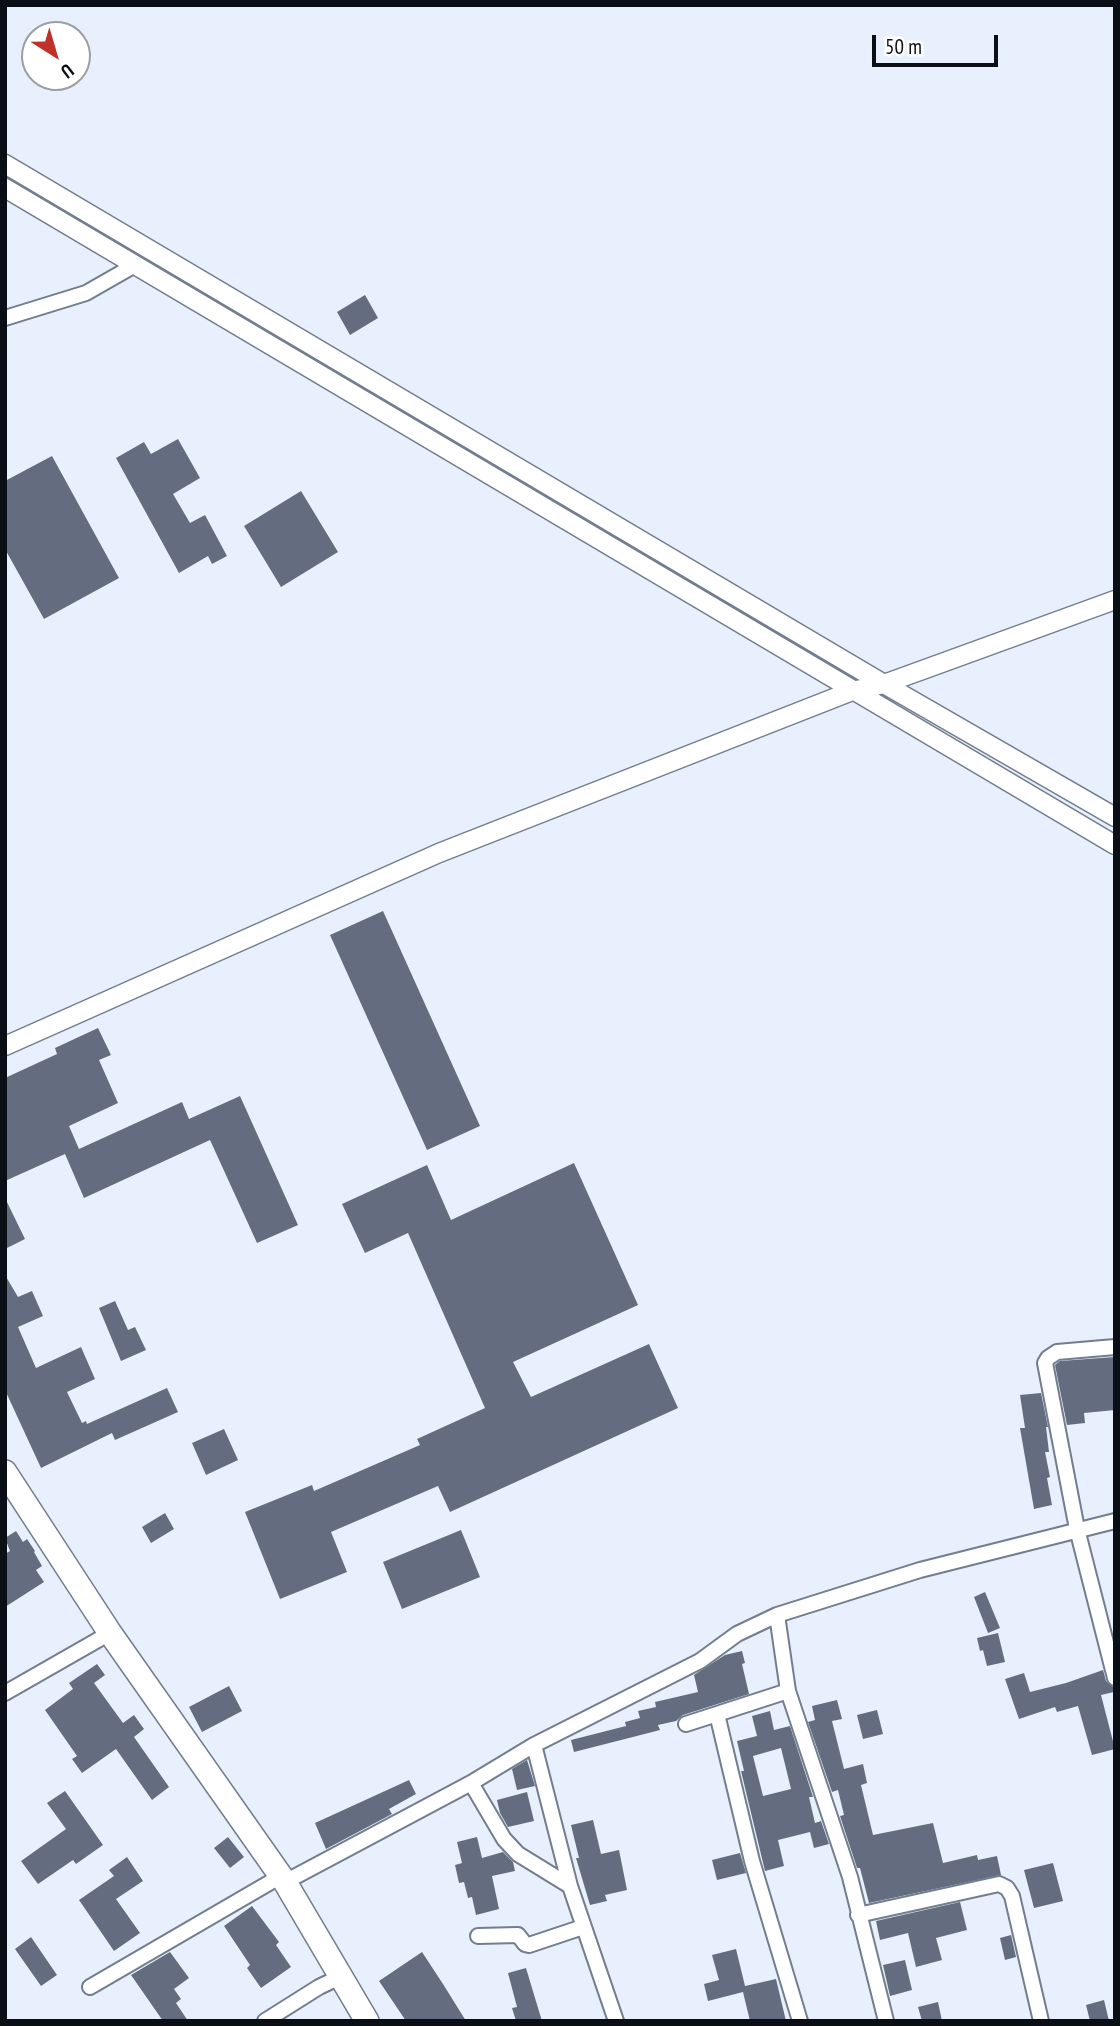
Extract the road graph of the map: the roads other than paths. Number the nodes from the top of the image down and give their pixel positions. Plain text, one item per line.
1 (5, 164) edge
2 (5, 188) edge
3 (135, 265) junction
4 (5, 318) edge
5 (1115, 600) edge
6 (884, 684) junction
7 (852, 691) junction
8 (1115, 817) edge
9 (1115, 845) edge
10 (5, 1046) edge
11 (1115, 1347) edge
12 (6, 1476) edge
13 (1115, 1521) edge
14 (1077, 1529) junction
15 (778, 1615) junction
16 (110, 1633) junction
17 (1115, 1678) edge
18 (788, 1691) junction
19 (5, 1693) edge
20 (717, 1714) junction
21 (686, 1724) dead end
22 (534, 1745) junction
23 (471, 1783) junction
24 (283, 1879) junction
25 (570, 1886) junction
26 (858, 1915) junction
27 (583, 1927) junction
28 (478, 1936) dead end
29 (340, 1977) junction
30 (90, 1987) dead end
31 (265, 2021) edge
32 (367, 2021) edge
33 (616, 2021) edge
34 (800, 2021) edge
35 (886, 2021) edge
36 (1041, 2021) edge

1 - 6 street
2 - 3 street
3 - 4 street
3 - 7 street
5 - 6 street
6 - 7 street
6 - 8 street
7 - 9 street
7 - 10 street
11 - 14 street
12 - 16 main road
13 - 14 street
14 - 15 street
14 - 17 street
15 - 18 street
15 - 22 street
16 - 19 street
16 - 24 main road
18 - 20 street
18 - 26 street
20 - 21 street
20 - 34 street
22 - 23 street
22 - 25 street
23 - 24 street
23 - 25 street
24 - 29 main road
24 - 30 street
25 - 27 street
26 - 35 street
26 - 36 street
27 - 28 street
27 - 33 street
29 - 31 street
29 - 32 main road

